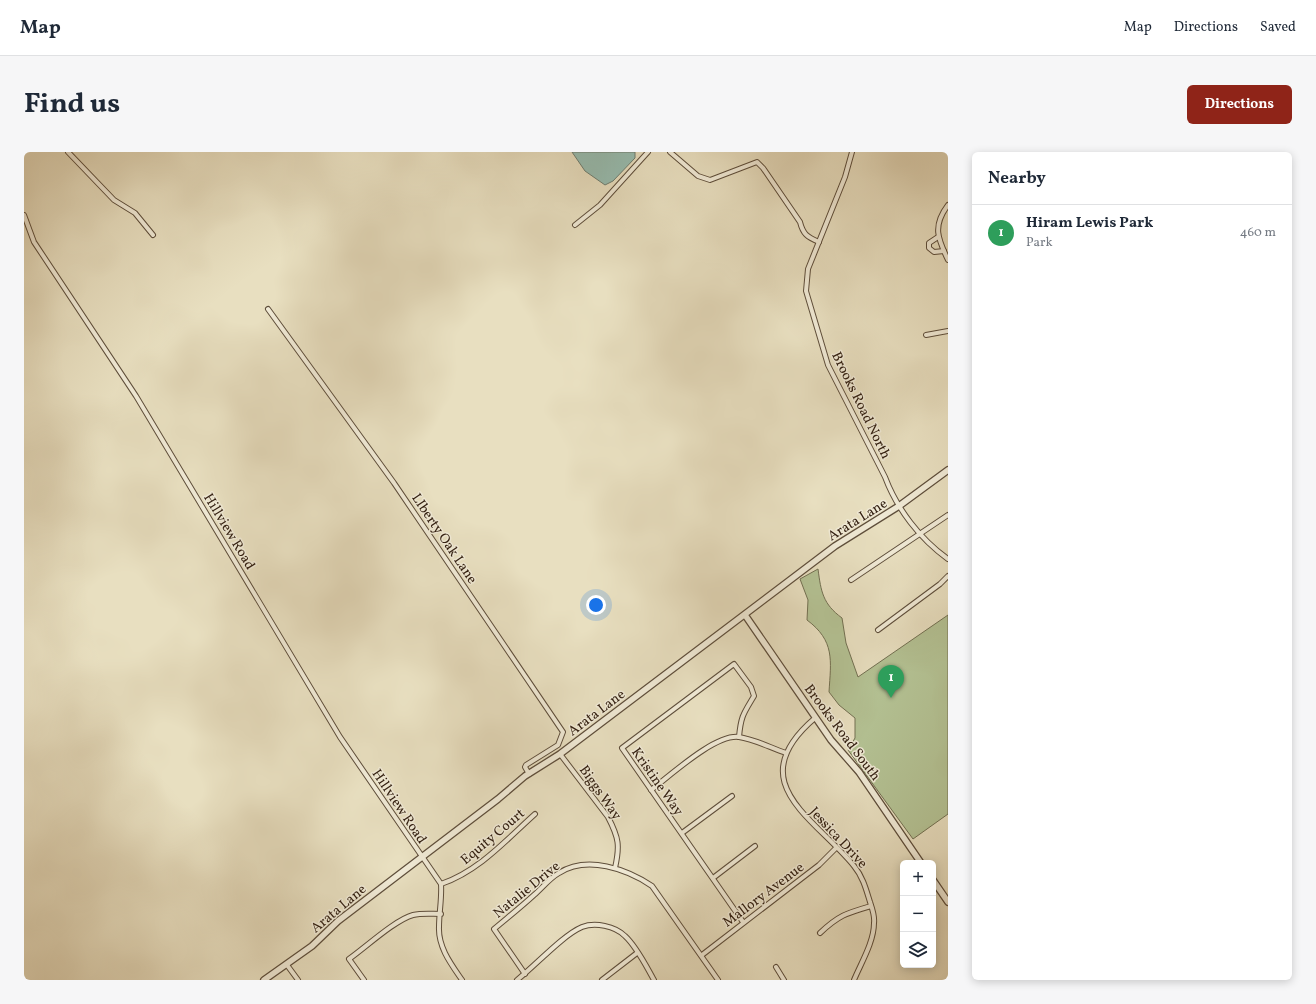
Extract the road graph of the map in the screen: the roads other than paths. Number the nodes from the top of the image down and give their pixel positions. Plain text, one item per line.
1 (68, 152) edge
2 (648, 152) edge
3 (670, 152) edge
4 (852, 152) edge
5 (948, 206) edge
6 (24, 215) edge
7 (575, 225) dead end
8 (153, 235) dead end
9 (938, 237) junction
10 (819, 242) junction
11 (944, 251) junction
12 (948, 260) edge
13 (268, 309) dead end
14 (948, 331) edge
15 (926, 335) dead end
16 (948, 470) edge
17 (899, 506) junction
18 (948, 515) edge
19 (920, 534) junction
20 (948, 559) edge
21 (948, 576) edge
22 (851, 580) dead end
23 (745, 615) junction
24 (878, 630) dead end
25 (815, 718) junction
26 (739, 737) junction
27 (786, 753) junction
28 (560, 754) junction
29 (529, 774) junction
30 (651, 790) junction
31 (732, 796) dead end
32 (535, 814) dead end
33 (682, 834) junction
34 (755, 846) dead end
35 (836, 848) junction
36 (421, 857) junction
37 (920, 860) edge
38 (615, 868) junction
39 (713, 878) junction
40 (441, 884) junction
41 (936, 884) edge
42 (948, 902) edge
43 (871, 906) junction
44 (441, 914) junction
45 (743, 922) junction
46 (820, 933) dead end
47 (637, 953) junction
48 (702, 955) junction
49 (287, 965) junction
50 (776, 966) dead end
51 (525, 974) junction
52 (264, 980) edge
53 (298, 980) edge
54 (364, 980) edge
55 (462, 980) edge
56 (517, 980) edge
57 (602, 980) edge
58 (654, 980) edge
59 (718, 980) edge
60 (784, 980) edge
61 (854, 980) edge

1 - 8 street
2 - 7 street
3 - 10 street
4 - 10 street, Brooks Road North
5 - 9 street
6 - 36 street, Hillview Road
9 - 11 street
9 - 11 street
10 - 17 street, Brooks Road North
11 - 12 street
13 - 29 street, LIberty Oak Lane
14 - 15 street
16 - 17 street, Arata Lane
17 - 19 street, Brooks Road North
17 - 23 street, Arata Lane
18 - 19 street
19 - 20 street, Brooks Road North
19 - 22 street
21 - 24 street
23 - 25 street, Brooks Road South
23 - 28 street, Arata Lane
25 - 27 street, Jessica Drive
25 - 37 street, Brooks Road South
26 - 27 street
26 - 30 street
26 - 30 street, Kristine Way
27 - 35 street, Jessica Drive
28 - 29 street, Arata Lane
28 - 38 street, Biggs Way
29 - 36 street, Arata Lane
30 - 33 street, Kristine Way
31 - 33 street
32 - 40 street, Equity Court
33 - 39 street, Kristine Way
34 - 39 street
35 - 43 street, Jessica Drive
35 - 45 street, Mallory Avenue
36 - 40 street, Hillview Road
36 - 49 street, Arata Lane
38 - 48 street, Natalie Drive
38 - 51 street, Natalie Drive
39 - 45 street, Kristine Way
40 - 44 street
41 - 42 street
43 - 46 street
43 - 61 street, Jessica Drive
44 - 54 street
44 - 55 street
45 - 48 street, Mallory Avenue
47 - 51 street
47 - 57 street
47 - 58 street
48 - 59 street, Natalie Drive
49 - 52 street, Arata Lane
49 - 53 street
50 - 60 street
51 - 56 street

